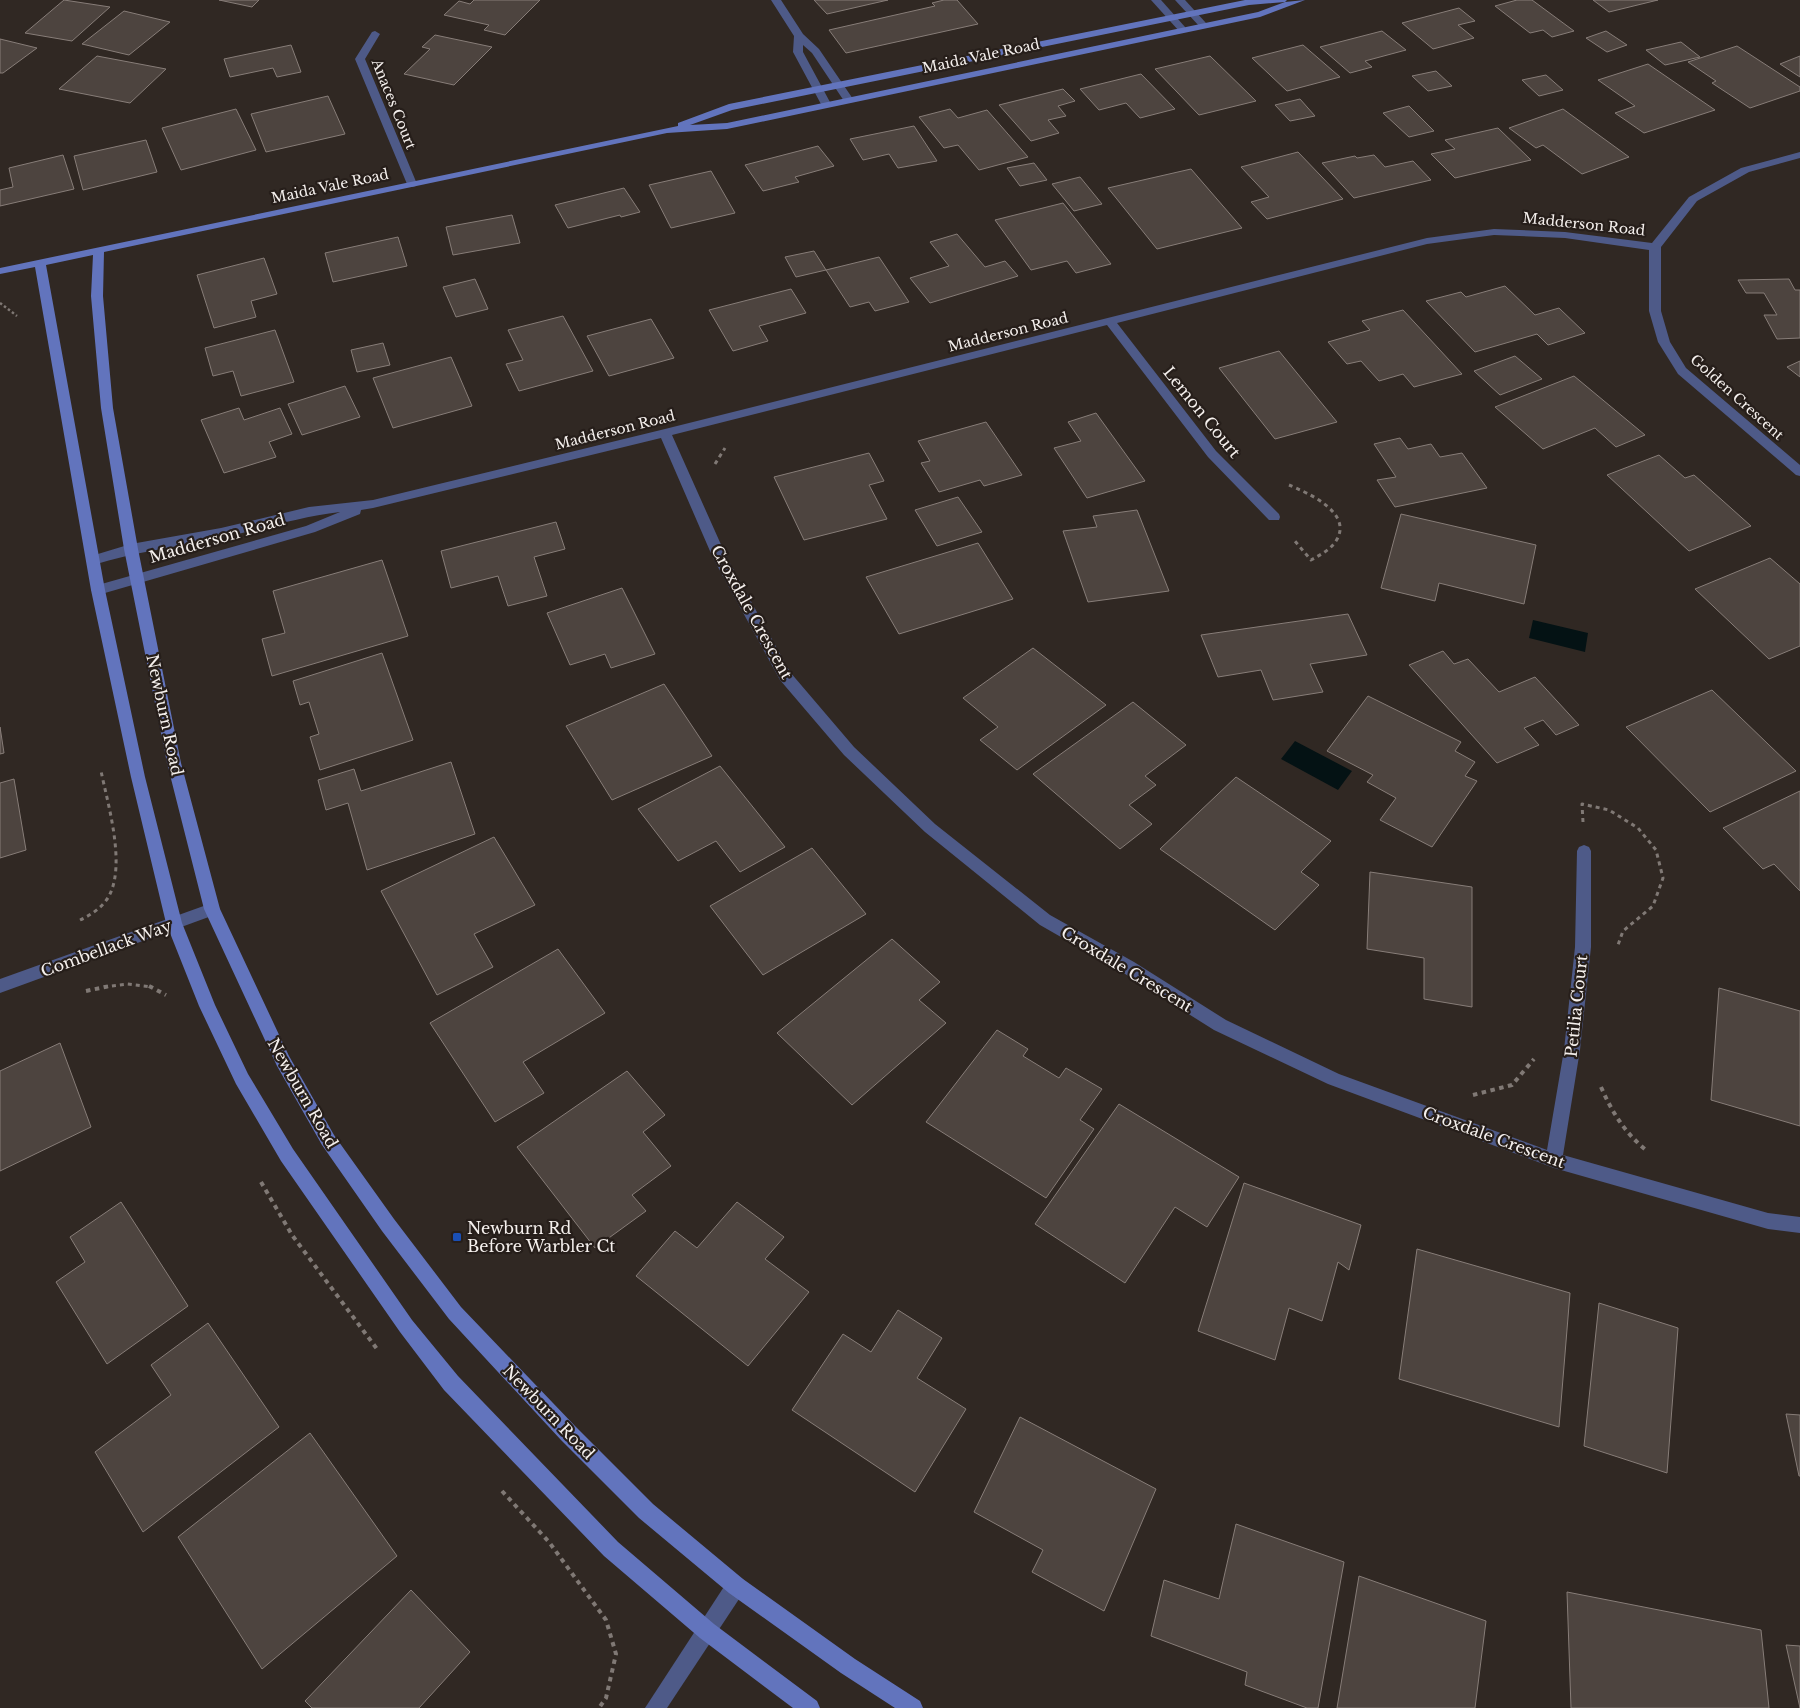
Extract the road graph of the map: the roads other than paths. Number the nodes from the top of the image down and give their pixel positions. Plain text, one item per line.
1 (776, 0) edge
2 (1156, 0) edge
3 (1180, 0) edge
4 (1282, 0) edge
5 (1300, 0) edge
6 (1192, 13) junction
7 (1171, 17) junction
8 (1203, 25) junction
9 (1182, 29) junction
10 (375, 34) dead end
11 (799, 36) junction
12 (838, 83) junction
13 (816, 88) junction
14 (848, 99) junction
15 (826, 104) junction
16 (667, 130) junction
17 (1800, 155) edge
18 (412, 184) junction
19 (1655, 246) junction
20 (99, 251) junction
21 (40, 263) junction
22 (0, 271) edge
23 (1110, 322) junction
24 (665, 433) junction
25 (1800, 472) edge
26 (373, 504) junction
27 (1274, 517) dead end
28 (131, 549) junction
29 (94, 560) junction
30 (138, 579) junction
31 (98, 590) junction
32 (1584, 850) road end
33 (212, 909) junction
34 (174, 924) junction
35 (0, 986) edge
36 (1554, 1160) junction
37 (1800, 1226) edge
38 (736, 1586) junction
39 (707, 1631) junction
40 (655, 1708) edge
41 (810, 1708) edge
42 (913, 1708) edge

1 - 11 street
2 - 7 street
3 - 6 street
4 - 6 street, Maida Vale Road
5 - 8 street, Maida Vale Road
6 - 7 street, Maida Vale Road
6 - 8 street
7 - 9 street
7 - 12 street, Maida Vale Road
8 - 9 street, Maida Vale Road
9 - 14 street, Maida Vale Road
10 - 18 street, Anaces Court
11 - 12 street
11 - 13 street
12 - 13 street, Maida Vale Road
12 - 14 street
13 - 15 street
13 - 16 street, Maida Vale Road
14 - 15 street, Maida Vale Road
15 - 16 street, Maida Vale Road
16 - 18 street, Maida Vale Road
17 - 19 street
18 - 20 street, Maida Vale Road
19 - 23 street, Madderson Road
19 - 25 street, Golden Crescent
20 - 21 street, Maida Vale Road
20 - 28 street, Newburn Road
21 - 22 street, Maida Vale Road
21 - 29 street
23 - 24 street, Madderson Road
23 - 27 street, Lemon Court
24 - 26 street, Madderson Road
24 - 36 street, Croxdale Crescent
26 - 28 street, Madderson Road
26 - 30 street, Madderson Road
28 - 29 street, Madderson Road
28 - 30 street, Newburn Road
29 - 31 street
30 - 31 street, Madderson Road
30 - 33 street, Newburn Road
31 - 34 street
32 - 36 street, Petilia Court
33 - 34 street, Combellack Way
33 - 38 street, Newburn Road
34 - 35 street, Combellack Way
34 - 39 street
36 - 37 street, Croxdale Crescent
38 - 39 street
38 - 42 street, Newburn Road
39 - 40 street
39 - 41 street

